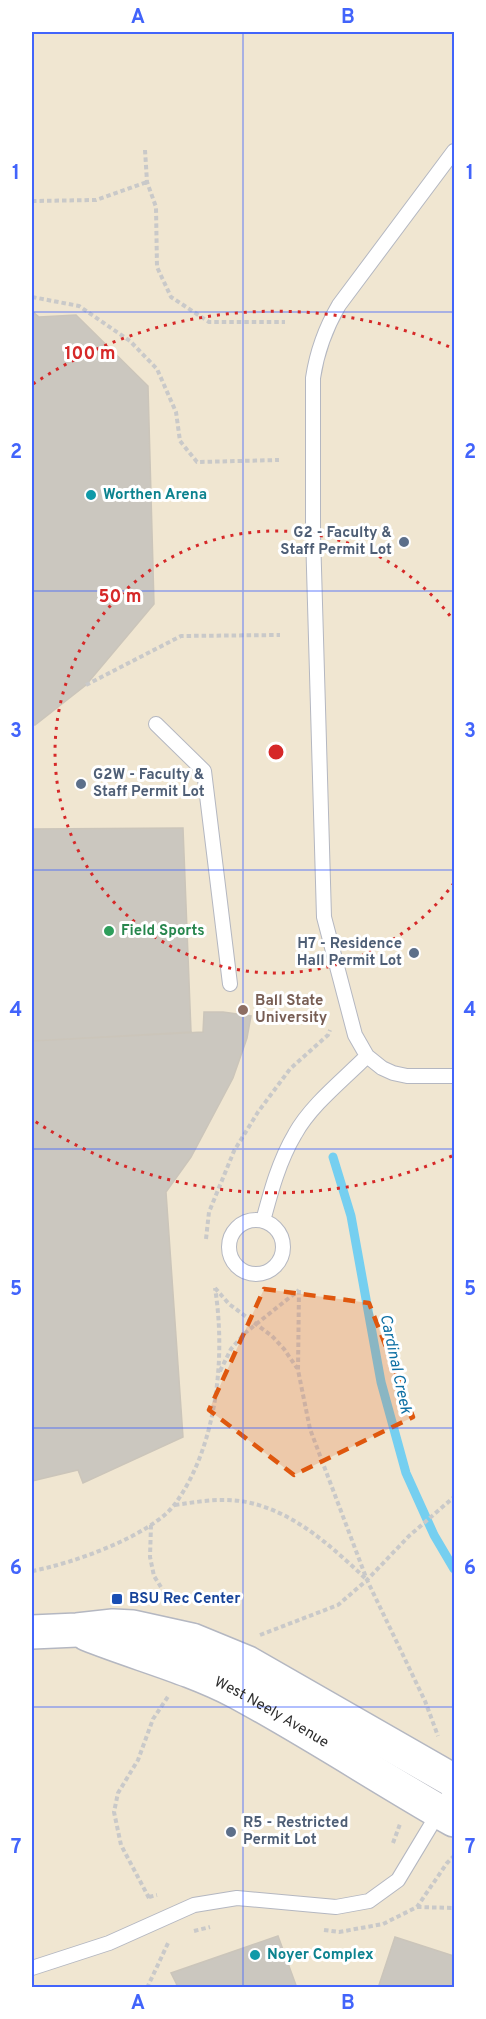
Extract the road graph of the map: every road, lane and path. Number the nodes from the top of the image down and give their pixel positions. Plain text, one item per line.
1 (145, 150) dead end
2 (454, 151) edge
3 (147, 182) junction
4 (32, 201) edge
5 (32, 297) edge
6 (285, 322) dead end
7 (279, 460) dead end
8 (280, 635) dead end
9 (86, 685) dead end
10 (156, 724) dead end
11 (230, 984) dead end
12 (330, 1030) dead end
13 (367, 1056) junction
14 (454, 1076) edge
15 (263, 1221) dead end
16 (206, 1239) dead end
17 (256, 1325) junction
18 (298, 1370) junction
19 (219, 1372) junction
20 (454, 1497) edge
21 (174, 1505) junction
22 (151, 1525) junction
23 (32, 1571) edge
24 (367, 1580) junction
25 (174, 1609) dead end
26 (77, 1630) junction
27 (32, 1632) edge
28 (252, 1637) dead end
29 (170, 1694) dead end
30 (441, 1744) dead end
31 (454, 1781) edge
32 (450, 1806) edge
33 (402, 1818) dead end
34 (391, 1850) dead end
35 (159, 1895) dead end
36 (149, 1897) junction
37 (417, 1907) dead end
38 (454, 1908) edge
39 (157, 1920) junction
40 (32, 1968) edge

1 - 3 path
2 - 13 lane
3 - 4 path
3 - 6 path
5 - 7 path
8 - 9 path
10 - 11 lane
12 - 16 path
13 - 14 lane
13 - 15 lane
17 - 18 path
17 - 18 path
17 - 19 path
17 - 19 path
18 - 24 path
19 - 21 path
20 - 24 path
21 - 22 path
21 - 24 path
22 - 23 path
22 - 25 path
24 - 28 path
24 - 30 path
26 - 27 street, West Neely Avenue
26 - 31 street, West Neely Avenue
26 - 32 street, West Neely Avenue
29 - 36 path
32 - 39 lane
33 - 34 path
35 - 36 path
36 - 39 path
37 - 38 path
39 - 40 lane

